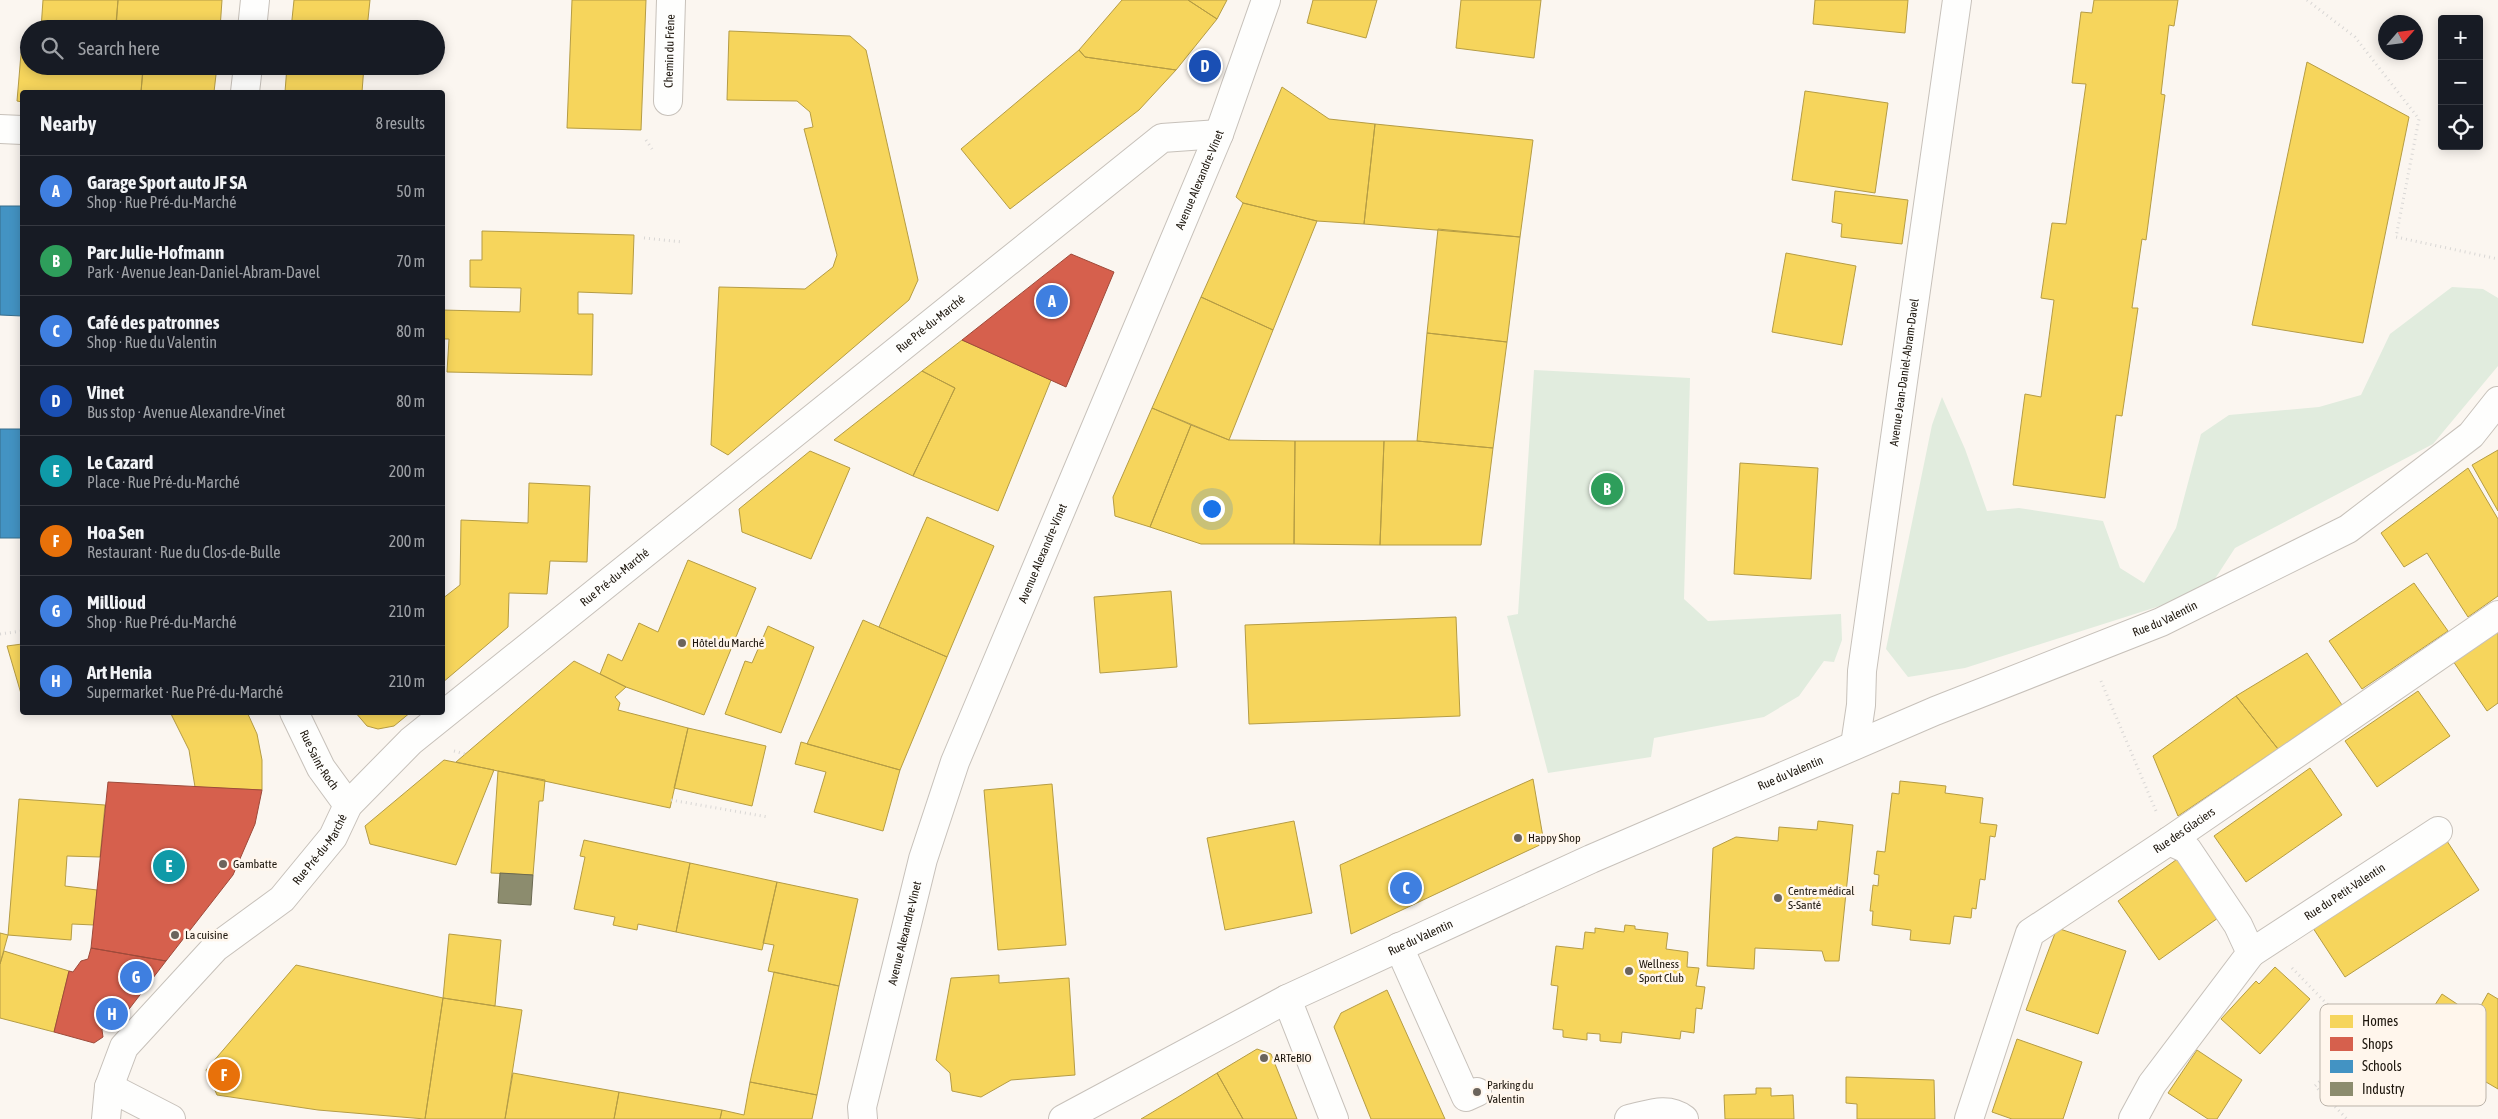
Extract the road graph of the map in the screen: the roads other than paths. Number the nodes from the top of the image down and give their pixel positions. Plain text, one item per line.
1 (255, 0) edge
2 (671, 0) edge
3 (1266, 0) edge
4 (1957, 0) edge
5 (253, 20) edge
6 (247, 75) edge
7 (245, 90) edge
8 (668, 101) dead end
9 (0, 129) edge
10 (20, 130) edge
11 (1219, 134) junction
12 (2498, 402) edge
13 (2498, 615) edge
14 (445, 714) edge
15 (295, 715) edge
16 (443, 715) edge
17 (1855, 744) junction
18 (348, 805) junction
19 (2438, 831) dead end
20 (2169, 841) junction
21 (1399, 947) junction
22 (2259, 947) junction
23 (1288, 999) junction
24 (109, 1088) junction
25 (1477, 1092) dead end
26 (106, 1119) edge
27 (171, 1119) edge
28 (863, 1119) edge
29 (1063, 1119) edge
30 (1334, 1119) edge
31 (1629, 1119) edge
32 (1684, 1119) edge
33 (1969, 1119) edge
34 (2133, 1119) edge

1 - 5 street
2 - 8 street, Chemin du Frêne
3 - 11 street, Avenue Alexandre-Vinet
4 - 17 street, Avenue Jean-Daniel-Abram-Davel
6 - 7 street
9 - 10 street
11 - 14 street, Rue Pré-du-Marché
11 - 28 street, Avenue Alexandre-Vinet
12 - 17 street, Rue du Valentin
13 - 20 street, Rue des Glaciers
15 - 18 street, Rue Saint-Roch
16 - 18 street, Rue Pré-du-Marché
17 - 21 street, Rue du Valentin
18 - 24 street, Rue Pré-du-Marché
19 - 22 street, Rue du Petit-Valentin
20 - 22 street
20 - 33 street, Rue des Glaciers
21 - 23 street, Rue du Valentin
21 - 25 street
22 - 34 street, Rue du Petit-Valentin
23 - 29 street, Rue du Valentin
23 - 30 street
24 - 26 street, Rue Pré-du-Marché
24 - 27 street
31 - 32 street

